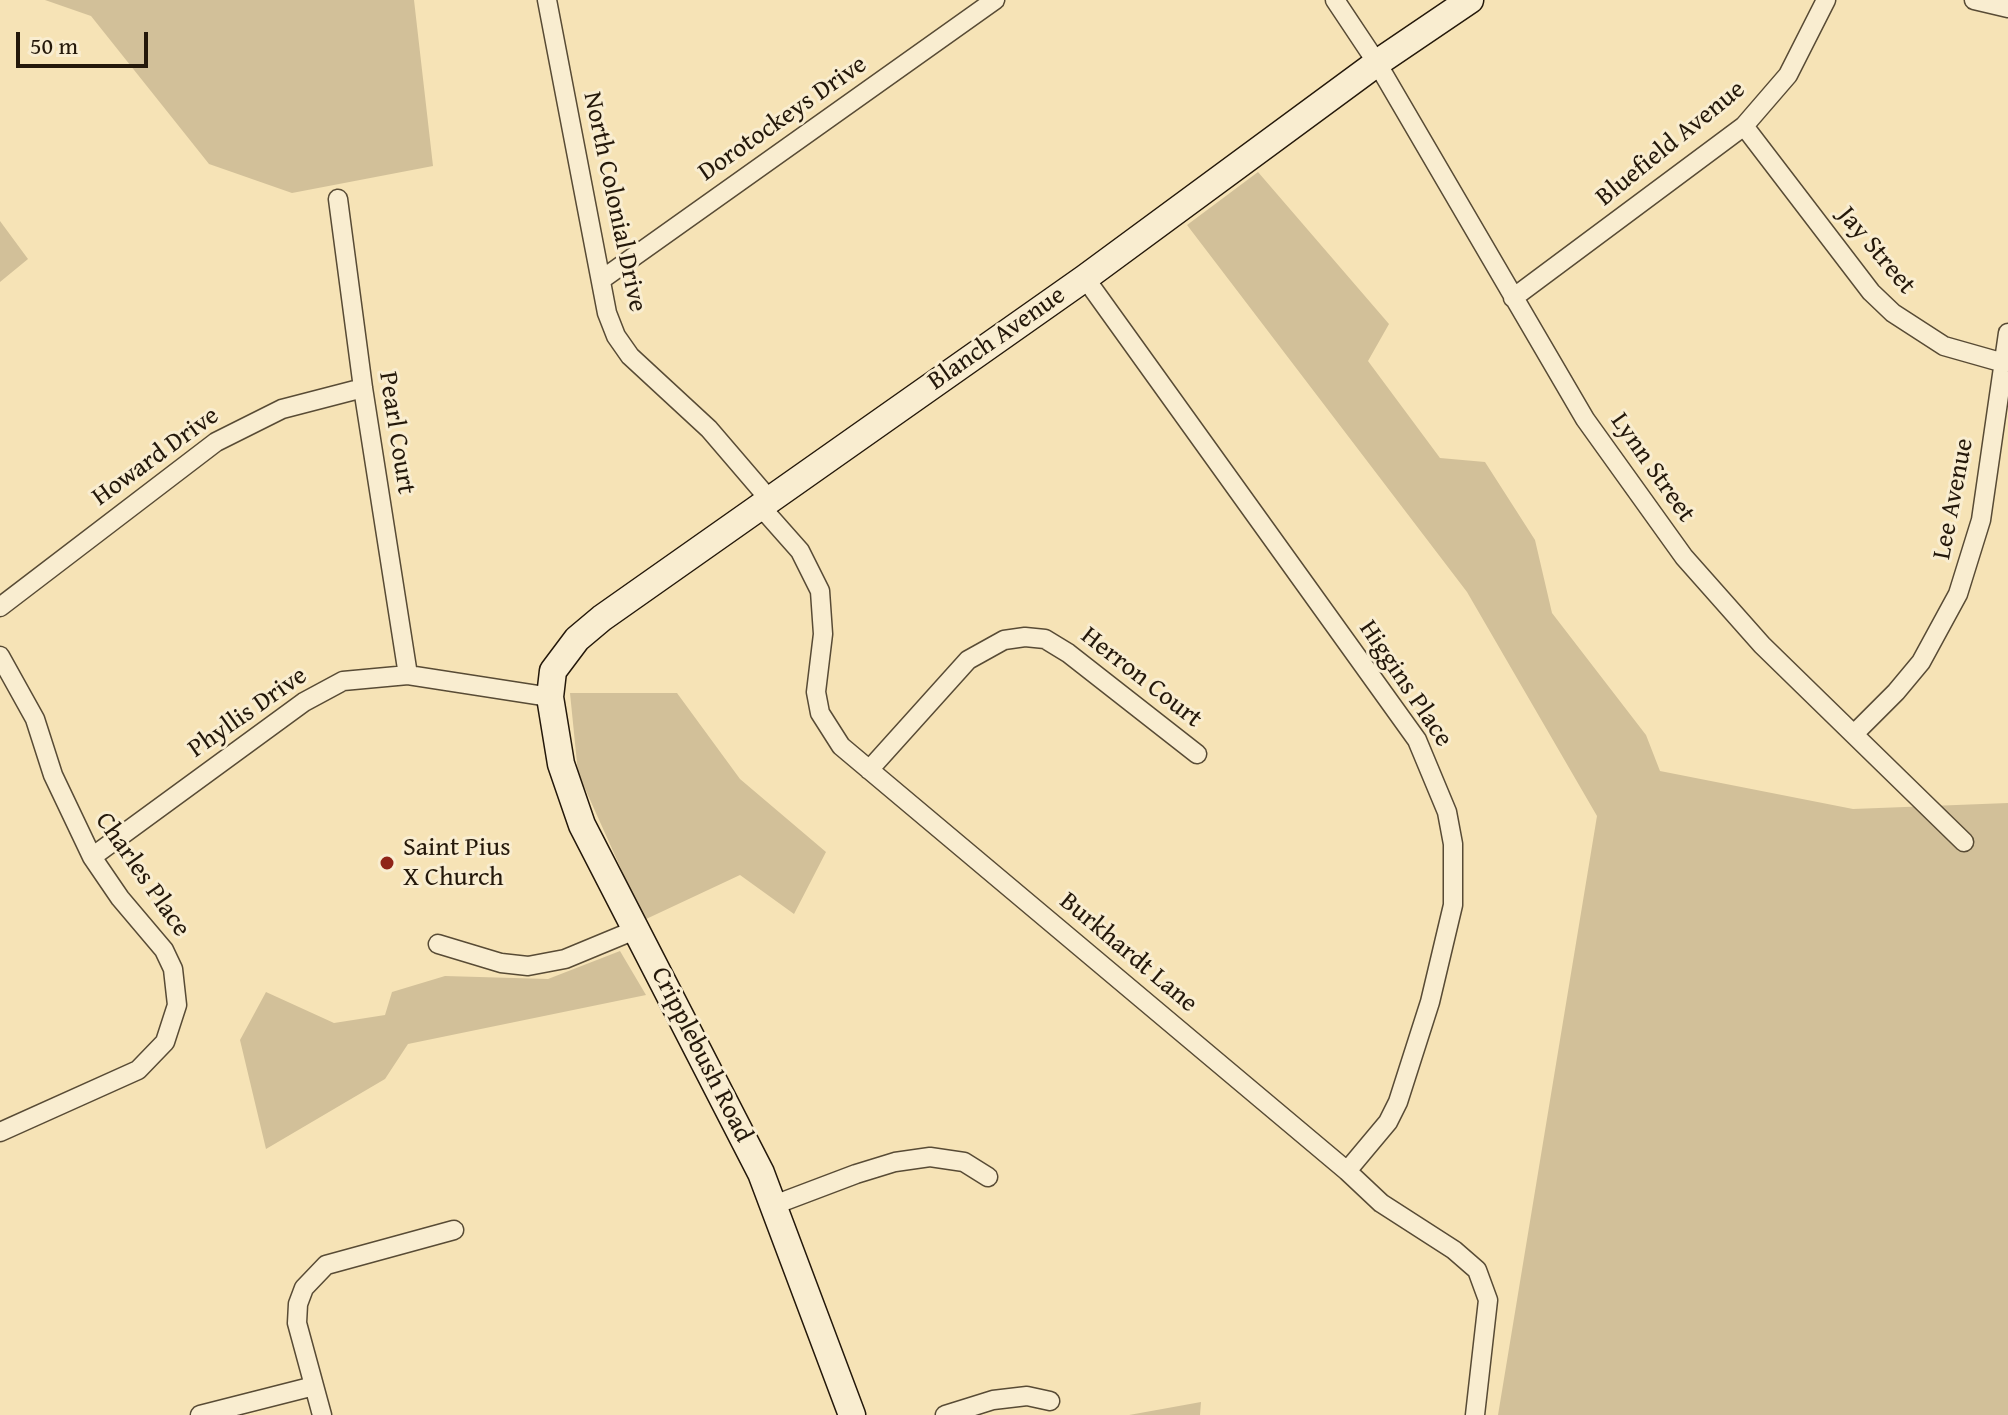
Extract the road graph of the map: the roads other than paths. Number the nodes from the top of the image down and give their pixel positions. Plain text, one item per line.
1 (547, 0) edge
2 (995, 0) edge
3 (1335, 0) edge
4 (1470, 0) edge
5 (1826, 0) edge
6 (1974, 0) edge
7 (2008, 8) edge
8 (1377, 63) junction
9 (1744, 126) junction
10 (338, 199) dead end
11 (1085, 278) junction
12 (601, 280) junction
13 (1513, 298) junction
14 (2008, 333) edge
15 (2004, 363) junction
16 (363, 388) junction
17 (765, 503) junction
18 (0, 607) edge
19 (0, 656) edge
20 (408, 675) junction
21 (550, 697) junction
22 (1854, 734) junction
23 (1197, 754) dead end
24 (869, 770) junction
25 (1964, 842) dead end
26 (92, 857) junction
27 (635, 930) junction
28 (438, 944) dead end
29 (0, 1132) edge
30 (1347, 1171) junction
31 (988, 1177) dead end
32 (774, 1205) junction
33 (454, 1230) dead end
34 (314, 1386) junction
35 (1050, 1401) dead end
36 (200, 1415) edge
37 (322, 1415) edge
38 (852, 1415) edge
39 (945, 1415) edge
40 (1475, 1415) edge

1 - 12 street, North Colonial Drive
2 - 12 street, Dorotockeys Drive
3 - 8 street
4 - 8 main road, Blanch Avenue
5 - 9 street, Bluefield Avenue
6 - 7 street
8 - 11 main road, Blanch Avenue
8 - 13 street, Lynn Street
9 - 13 street, Bluefield Avenue
9 - 15 street, Jay Street
10 - 16 street, Pearl Court
11 - 17 main road, Blanch Avenue
11 - 30 street, Higgins Place
12 - 17 street, North Colonial Drive
13 - 22 street, Lynn Street
14 - 15 street, Lee Avenue
15 - 22 street, Lee Avenue
16 - 18 street, Howard Drive
16 - 20 street, Pearl Court
17 - 21 main road, Blanch Avenue
17 - 24 street, Burkhardt Lane
19 - 26 street, Charles Place
20 - 21 street, Phyllis Drive
20 - 26 street, Phyllis Drive
21 - 27 main road, Cripplebush Road
22 - 25 street, Lynn Street
23 - 24 street, Herron Court
24 - 30 street, Burkhardt Lane
26 - 29 street, Charles Place
27 - 28 street
27 - 32 main road, Cripplebush Road
30 - 40 street, Burkhardt Lane
31 - 32 street
32 - 38 main road, Cripplebush Road
33 - 34 street
34 - 36 street
34 - 37 street
35 - 39 street

